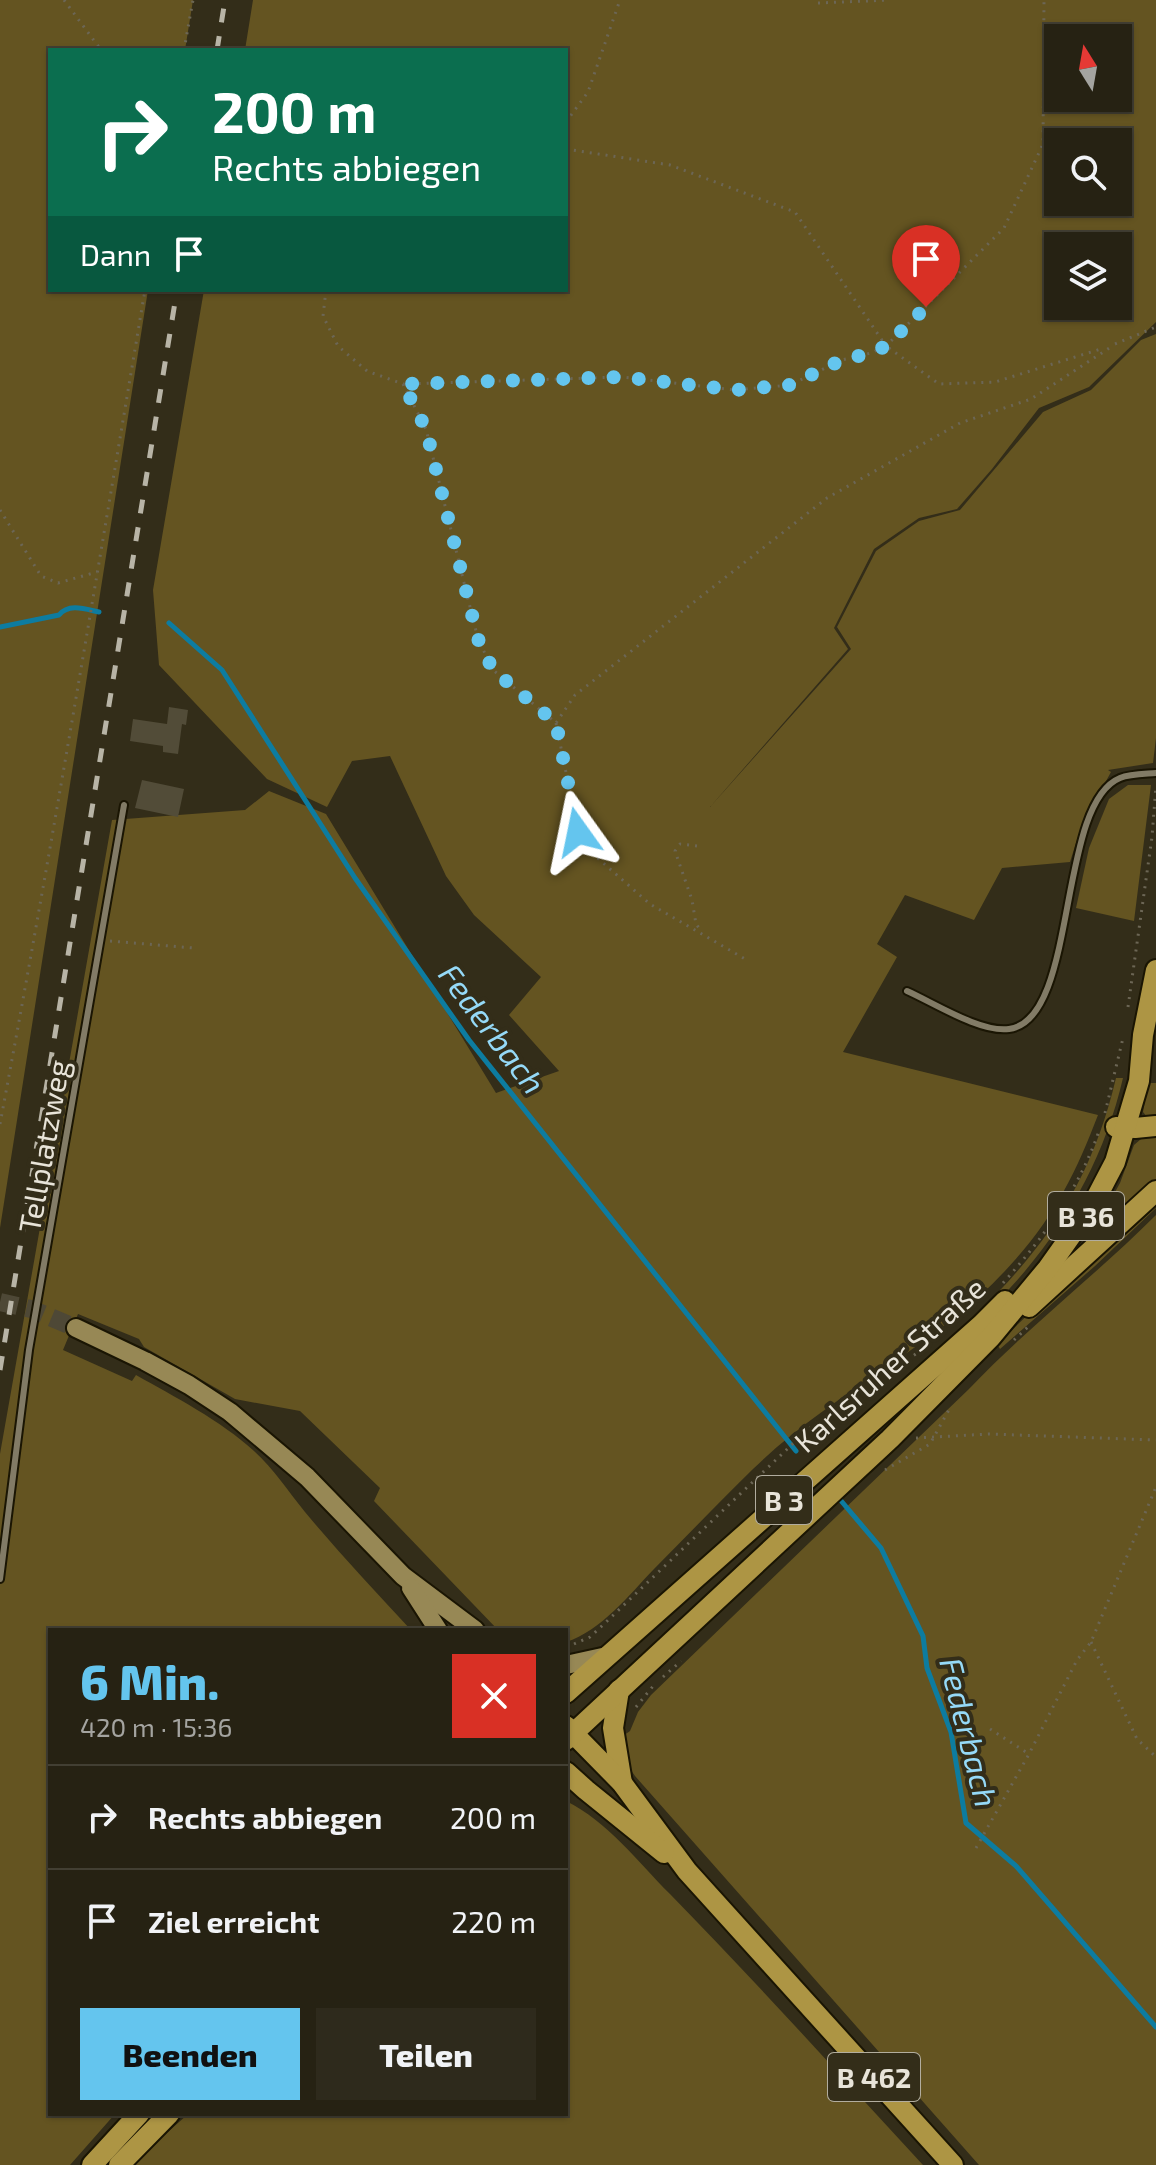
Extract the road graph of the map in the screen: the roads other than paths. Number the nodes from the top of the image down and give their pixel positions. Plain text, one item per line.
1 (1156, 773) edge
2 (124, 805) dead end
3 (1156, 970) edge
4 (907, 991) dead end
5 (1156, 1126) edge
6 (1121, 1128) junction
7 (1156, 1191) edge
8 (76, 1328) tunnel mouth
9 (991, 1337) junction
10 (403, 1576) junction
11 (0, 1579) edge
12 (437, 1628) edge
13 (472, 1628) edge
14 (607, 1656) junction
15 (568, 1665) edge
16 (619, 1690) junction
17 (568, 1691) edge
18 (568, 1733) edge
19 (622, 1783) junction
20 (576, 1790) edge
21 (687, 1871) junction
22 (137, 2116) edge
23 (167, 2116) edge
24 (92, 2165) edge
25 (119, 2165) edge
26 (953, 2165) edge

1 - 4 lane
2 - 11 lane, Tellplatzweg
3 - 6 main road, B 36
5 - 6 main road
6 - 9 main road, B 36
6 - 14 main road, Karlsruher Straße / B 3
7 - 9 main road, B 3
8 - 10 main road
9 - 16 main road, B 3
10 - 12 main road
10 - 13 main road
14 - 15 main road
14 - 17 main road, Karlsruher Straße / B 3
16 - 18 main road, B 3
16 - 19 main road
18 - 19 main road, B 462
19 - 21 main road, B 462
20 - 21 main road, B 462
21 - 26 main road, B 462
22 - 24 main road
23 - 25 main road

